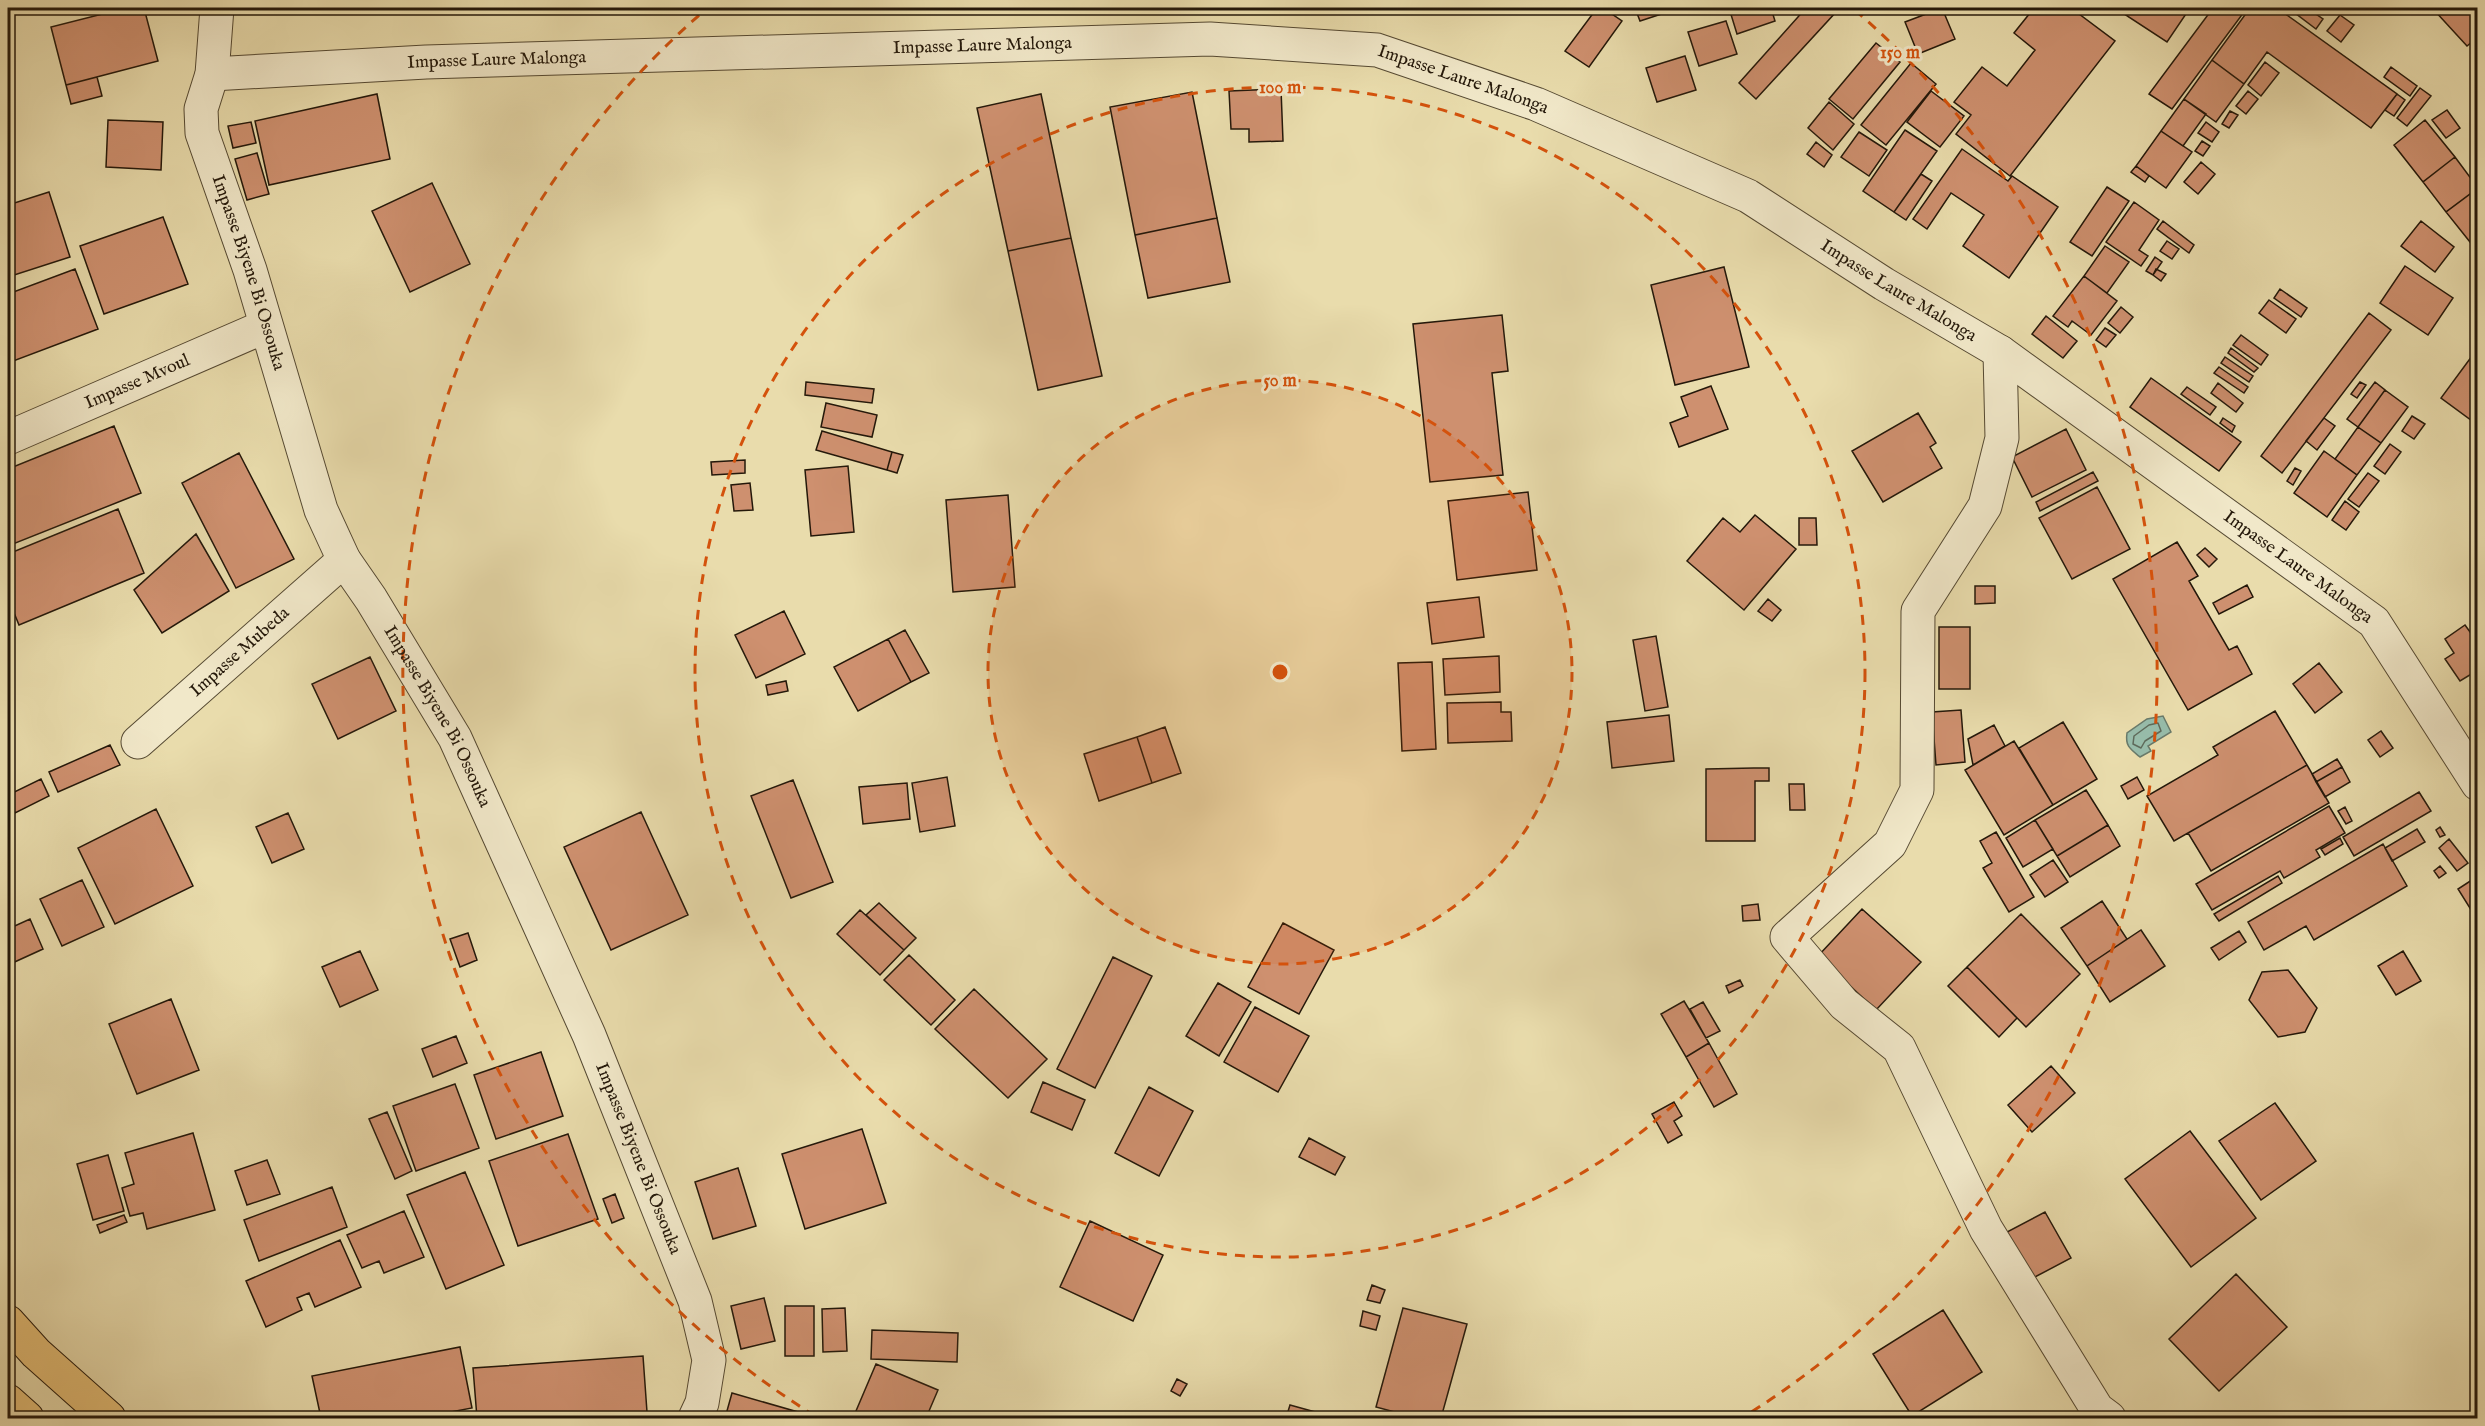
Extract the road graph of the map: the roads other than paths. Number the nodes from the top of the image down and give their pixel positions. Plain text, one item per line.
1 (217, 8) edge
2 (212, 74) junction
3 (266, 326) junction
4 (2000, 352) junction
5 (8, 438) edge
6 (344, 560) junction
7 (138, 742) dead end
8 (2478, 784) edge
9 (8, 1322) edge
10 (8, 1401) edge
11 (27, 1419) edge
12 (109, 1419) edge
13 (695, 1419) edge
14 (2109, 1419) edge

1 - 2 street, Impasse Biyene Bi Ossouka
2 - 3 street, Impasse Biyene Bi Ossouka
2 - 4 street, Impasse Laure Malonga
3 - 5 street, Impasse Mvoul
3 - 6 street, Impasse Biyene Bi Ossouka
4 - 8 street, Impasse Laure Malonga
4 - 14 street
6 - 7 street, Impasse Mubeda
6 - 13 street, Impasse Biyene Bi Ossouka
9 - 12 main road
10 - 11 main road

